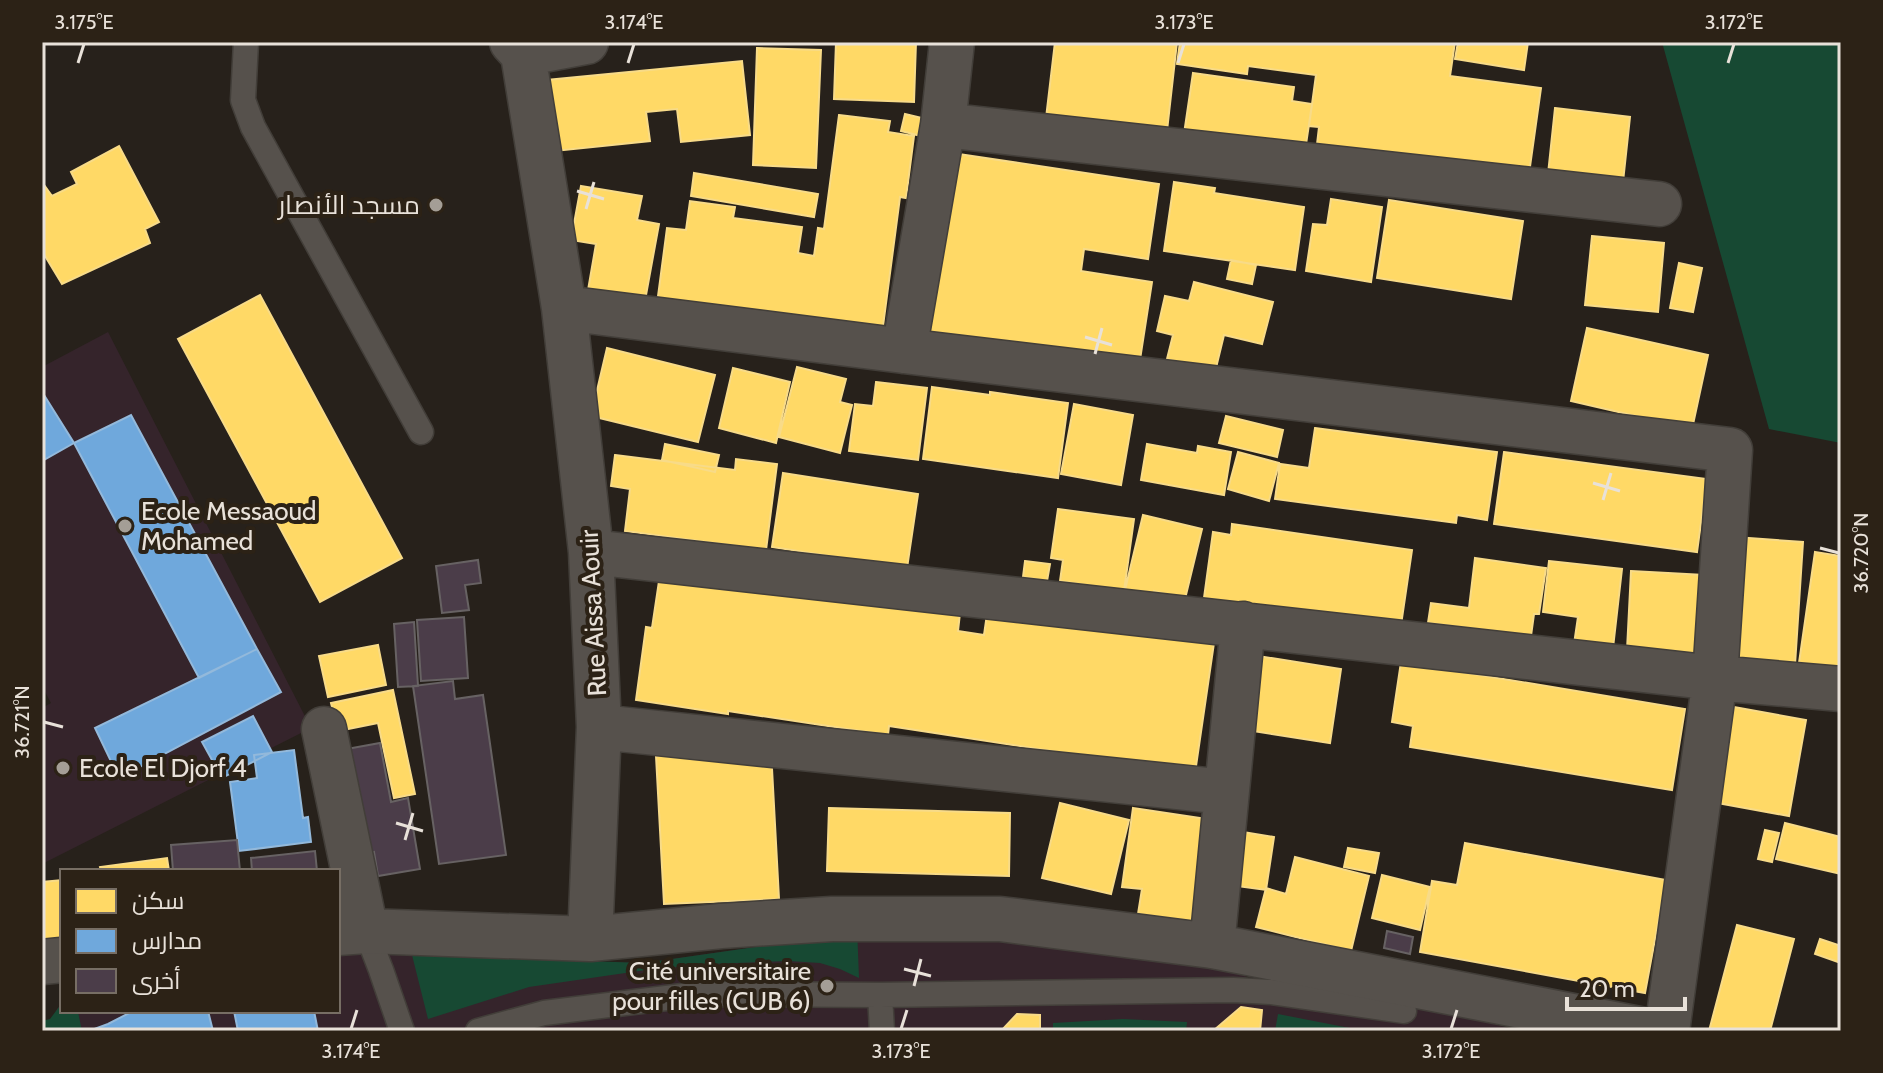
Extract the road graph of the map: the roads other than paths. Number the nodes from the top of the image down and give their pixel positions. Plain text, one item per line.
1 (246, 42) edge
2 (586, 42) edge
3 (952, 42) edge
4 (517, 48) edge
5 (943, 125) junction
6 (1659, 204) dead end
7 (564, 308) junction
8 (904, 351) junction
9 (421, 432) dead end
10 (591, 552) junction
11 (1243, 624) junction
12 (1715, 678) junction
13 (1841, 689) edge
14 (599, 727) junction
15 (324, 729) dead end
16 (1226, 792) junction
17 (352, 932) edge
18 (590, 939) junction
19 (1212, 946) junction
20 (880, 995) junction
21 (1404, 1011) dead end
22 (402, 1031) edge
23 (478, 1031) edge
24 (882, 1031) edge
25 (1650, 1031) edge
26 (1667, 1031) edge

1 - 9 lane
2 - 4 street
3 - 5 street
4 - 7 street, Rue Aissa Aouir
5 - 6 street
5 - 8 street
7 - 8 street
7 - 10 street, Rue Aissa Aouir
8 - 12 street
10 - 11 street
10 - 14 street, Rue Aissa Aouir
11 - 12 street
11 - 16 street
12 - 13 street
12 - 26 street
14 - 16 street
14 - 18 street, Rue Aissa Aouir
15 - 17 street
16 - 19 street
17 - 18 street
17 - 22 lane
18 - 19 street
19 - 25 street
20 - 21 lane
20 - 23 lane
20 - 24 lane

